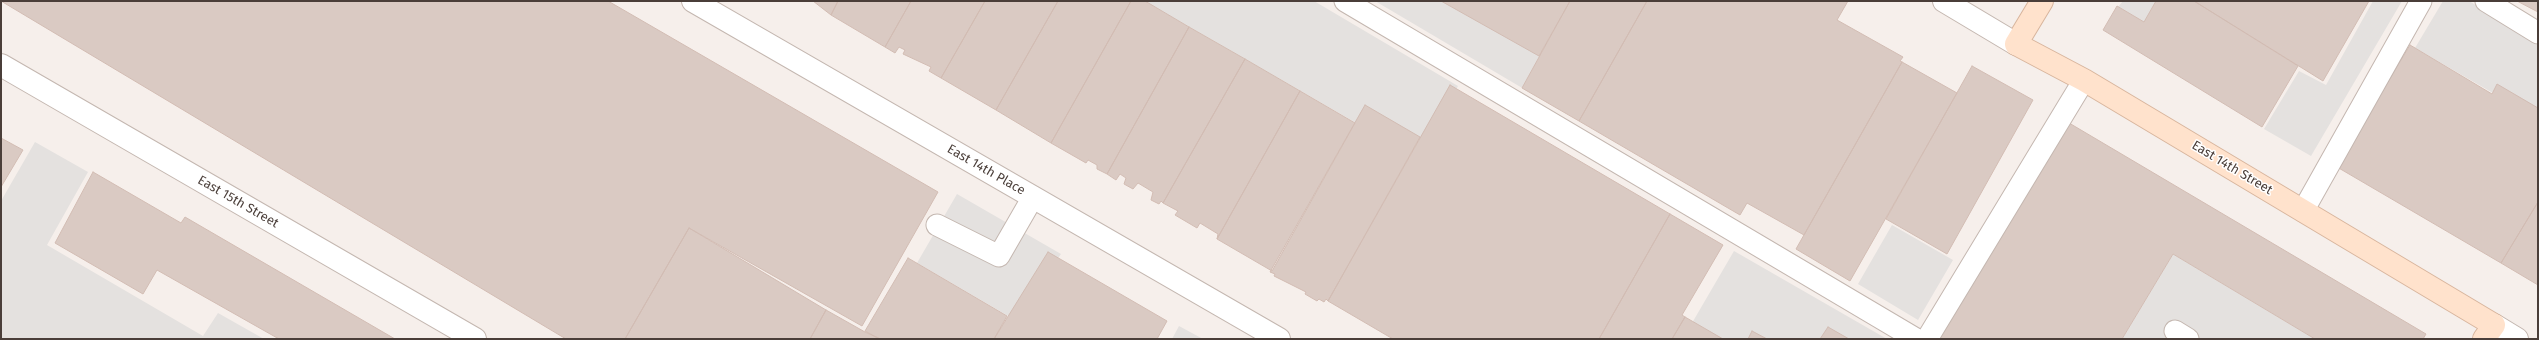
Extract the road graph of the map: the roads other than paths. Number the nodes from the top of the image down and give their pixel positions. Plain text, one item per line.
1 (693, 1) edge
2 (1345, 1) edge
3 (1944, 1) edge
4 (2042, 1) edge
5 (2422, 1) edge
6 (2486, 1) edge
7 (2538, 33) edge
8 (2016, 44) junction
9 (1, 65) edge
10 (2084, 80) junction
11 (1033, 197) junction
12 (2303, 211) junction
13 (937, 225) dead end
14 (2489, 332) edge
15 (475, 339) edge
16 (1279, 339) edge
17 (1916, 339) edge
18 (1927, 339) edge
19 (2517, 339) edge

1 - 11 street, East 14th Place
2 - 17 lane
3 - 8 street, East 14th Street
4 - 8 street
5 - 12 lane
6 - 7 lane
8 - 10 street, East 14th Street
9 - 15 street, East 15th Street
10 - 12 street, East 14th Street
10 - 18 lane
11 - 13 lane
11 - 16 street, East 14th Place
12 - 14 street, East 14th Street
14 - 19 street, East 14th Street

